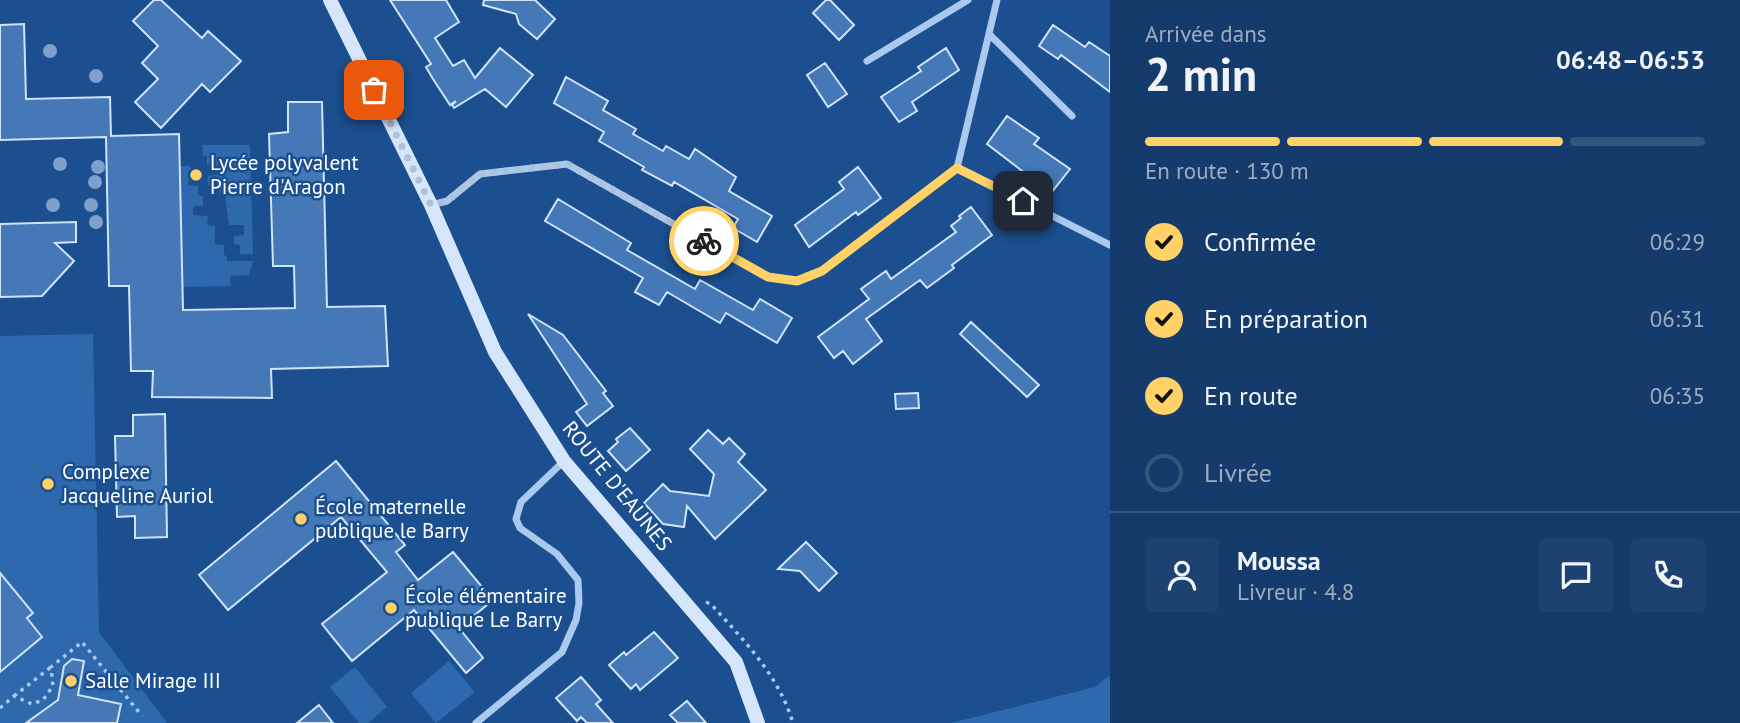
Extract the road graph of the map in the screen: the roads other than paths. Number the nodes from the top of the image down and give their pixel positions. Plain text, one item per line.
1 (330, 0) edge
2 (968, 0) edge
3 (998, 0) edge
4 (990, 35) junction
5 (867, 61) dead end
6 (1072, 116) dead end
7 (957, 168) junction
8 (431, 205) junction
9 (1110, 245) edge
10 (564, 461) junction
11 (476, 723) edge
12 (758, 723) edge

1 - 8 main road, ROUTE D'EAUNES
2 - 5 street
3 - 4 street
4 - 6 street
4 - 7 street
7 - 8 street
7 - 9 street
8 - 10 main road, ROUTE D'EAUNES
10 - 11 street
10 - 12 main road, ROUTE D'EAUNES

